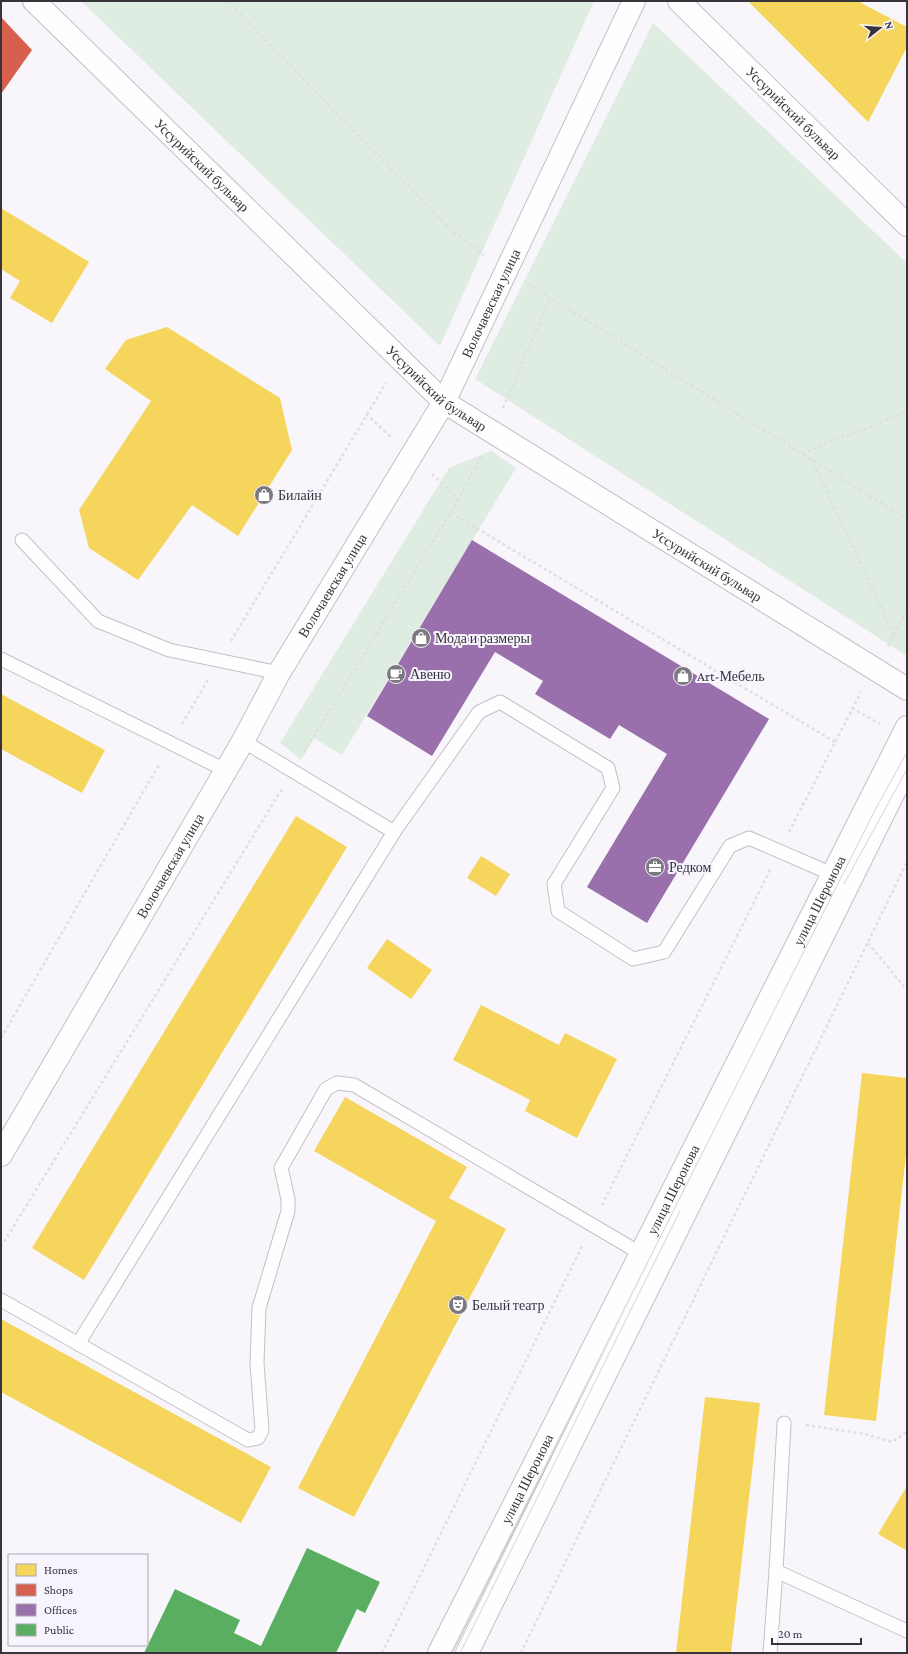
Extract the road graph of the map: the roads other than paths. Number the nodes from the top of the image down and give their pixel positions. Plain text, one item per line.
1 (34, 1) edge
2 (634, 1) edge
3 (679, 1) edge
4 (907, 225) edge
5 (444, 402) junction
6 (22, 540) dead end
7 (1, 659) edge
8 (280, 673) junction
9 (907, 689) edge
10 (907, 727) edge
11 (243, 741) junction
12 (907, 766) edge
13 (225, 770) junction
14 (394, 832) junction
15 (832, 874) junction
16 (1, 1155) edge
17 (640, 1253) junction
18 (1, 1300) edge
19 (78, 1344) junction
20 (784, 1423) road end
21 (776, 1571) junction
22 (907, 1631) edge
23 (439, 1653) edge
24 (467, 1653) edge
25 (770, 1653) edge

1 - 5 main road, Уссурийский бульвар
2 - 5 main road, Волочаевская улица
3 - 4 main road, Уссурийский бульвар
5 - 8 main road, Волочаевская улица
5 - 9 main road, Уссурийский бульвар
6 - 8 lane
7 - 13 lane
8 - 11 main road, Волочаевская улица
10 - 15 main road, улица Шеронова
11 - 13 main road, Волочаевская улица
11 - 14 lane
12 - 24 main road, улица Шеронова
13 - 16 main road, Волочаевская улица
14 - 15 lane
14 - 19 lane
15 - 17 main road, улица Шеронова
17 - 19 lane
17 - 23 main road, улица Шеронова
18 - 19 lane
20 - 21 lane
21 - 22 lane
21 - 25 lane

